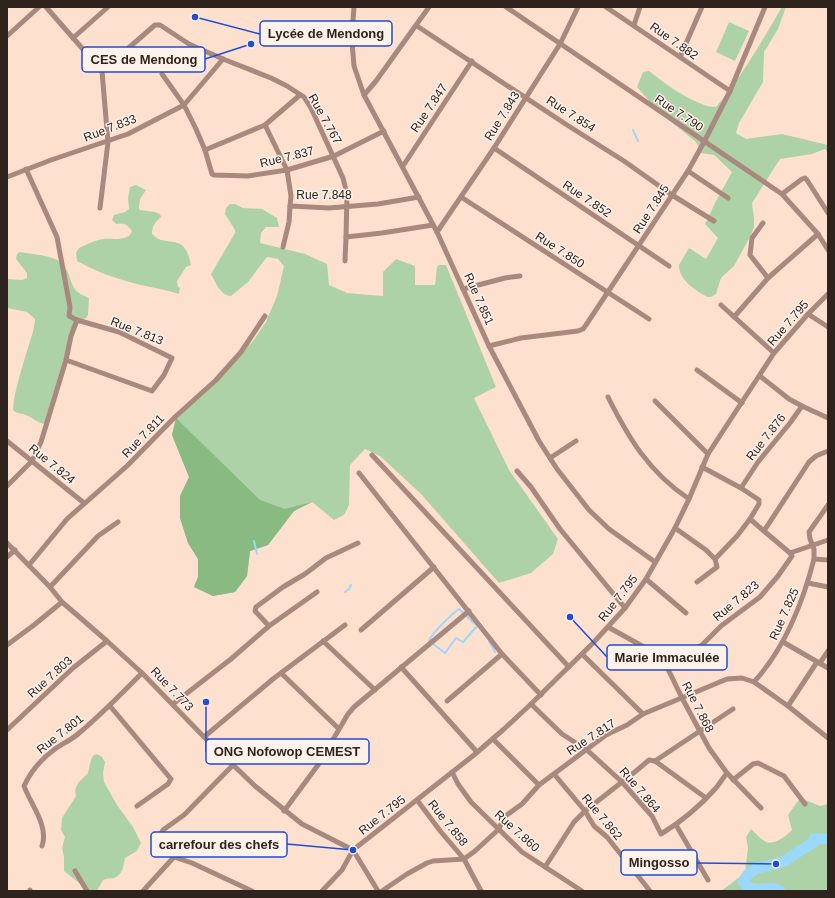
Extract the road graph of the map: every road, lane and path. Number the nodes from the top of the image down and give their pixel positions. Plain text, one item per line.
1 (39, 7) edge
2 (46, 7) edge
3 (108, 7) edge
4 (354, 7) edge
5 (429, 7) edge
6 (506, 7) edge
7 (578, 7) edge
8 (606, 7) edge
9 (640, 7) edge
10 (702, 7) edge
11 (765, 7) edge
12 (634, 25) junction
13 (417, 26) junction
14 (7, 36) edge
15 (73, 38) junction
16 (560, 44) junction
17 (680, 57) junction
18 (223, 59) junction
19 (472, 61) junction
20 (102, 71) junction
21 (162, 74) dead end
22 (730, 91) junction
23 (300, 95) junction
24 (364, 95) junction
25 (526, 97) junction
26 (184, 105) junction
27 (265, 125) junction
28 (384, 131) junction
29 (108, 142) junction
30 (704, 142) junction
31 (494, 148) junction
32 (205, 150) junction
33 (334, 156) junction
34 (403, 166) junction
35 (26, 169) junction
36 (287, 170) junction
37 (688, 171) junction
38 (7, 177) edge
39 (782, 194) junction
40 (672, 195) junction
41 (419, 197) junction
42 (460, 197) junction
43 (728, 198) dead end
44 (290, 206) junction
45 (348, 206) junction
46 (100, 208) dead end
47 (828, 213) edge
48 (714, 221) dead end
49 (763, 223) dead end
50 (433, 225) junction
51 (437, 232) junction
52 (818, 234) junction
53 (346, 237) junction
54 (639, 245) junction
55 (282, 248) dead end
56 (828, 250) edge
57 (345, 260) dead end
58 (670, 266) dead end
59 (520, 276) dead end
60 (768, 278) junction
61 (463, 288) junction
62 (608, 293) junction
63 (828, 294) edge
64 (721, 305) dead end
65 (808, 314) junction
66 (265, 316) dead end
67 (734, 317) junction
68 (77, 320) junction
69 (649, 320) dead end
70 (828, 327) edge
71 (489, 346) junction
72 (774, 353) junction
73 (66, 360) junction
74 (697, 370) dead end
75 (760, 376) junction
76 (608, 397) dead end
77 (655, 401) dead end
78 (742, 402) junction
79 (802, 406) junction
80 (828, 418) edge
81 (7, 441) edge
82 (576, 441) dead end
83 (828, 451) edge
84 (708, 454) junction
85 (372, 455) dead end
86 (550, 458) junction
87 (32, 461) junction
88 (702, 467) junction
89 (517, 471) dead end
90 (359, 473) dead end
91 (7, 486) edge
92 (742, 488) junction
93 (689, 499) junction
94 (84, 503) junction
95 (828, 505) edge
96 (750, 519) junction
97 (118, 522) dead end
98 (675, 528) junction
99 (764, 531) junction
100 (828, 540) edge
101 (7, 542) edge
102 (358, 543) dead end
103 (812, 545) junction
104 (15, 550) junction
105 (790, 553) junction
106 (7, 557) edge
107 (715, 559) junction
108 (814, 559) junction
109 (828, 560) edge
110 (655, 562) junction
111 (29, 565) junction
112 (434, 567) junction
113 (646, 579) junction
114 (698, 582) dead end
115 (808, 583) junction
116 (50, 587) junction
117 (828, 587) edge
118 (317, 592) dead end
119 (62, 602) junction
120 (624, 608) junction
121 (469, 611) junction
122 (686, 613) dead end
123 (269, 626) junction
124 (345, 626) dead end
125 (608, 627) junction
126 (361, 630) dead end
127 (107, 641) junction
128 (324, 641) junction
129 (783, 642) junction
130 (7, 645) edge
131 (828, 651) edge
132 (502, 654) junction
133 (582, 654) junction
134 (819, 663) junction
135 (666, 665) junction
136 (402, 667) junction
137 (569, 667) junction
138 (828, 668) edge
139 (142, 673) junction
140 (281, 673) junction
141 (754, 682) junction
142 (375, 690) junction
143 (541, 695) junction
144 (682, 698) junction
145 (447, 701) dead end
146 (173, 704) junction
147 (531, 704) junction
148 (110, 706) junction
149 (788, 706) junction
150 (733, 709) dead end
151 (644, 714) junction
152 (339, 729) junction
153 (7, 730) edge
154 (700, 732) junction
155 (204, 737) junction
156 (828, 738) edge
157 (492, 739) junction
158 (587, 750) junction
159 (477, 752) junction
160 (655, 761) junction
161 (233, 765) junction
162 (452, 772) junction
163 (727, 773) junction
164 (554, 774) junction
165 (733, 780) junction
166 (622, 782) junction
167 (539, 785) junction
168 (706, 798) junction
169 (417, 800) junction
170 (805, 804) dead end
171 (137, 806) dead end
172 (761, 808) dead end
173 (284, 811) junction
174 (585, 811) junction
175 (676, 825) junction
176 (499, 829) junction
177 (42, 846) dead end
178 (353, 850) junction
179 (174, 857) junction
180 (464, 859) junction
181 (545, 867) junction
182 (75, 870) dead end
183 (708, 880) dead end
184 (242, 886) junction
185 (87, 891) edge
186 (143, 891) edge
187 (237, 891) edge
188 (252, 891) edge
189 (322, 891) edge
190 (378, 891) edge
191 (382, 891) edge
192 (481, 891) edge
193 (582, 891) edge
194 (650, 891) edge

1 - 14 street
2 - 15 street
3 - 15 street
4 - 24 street, Rue 7.851
5 - 13 street
6 - 16 street, Rue 7.790
7 - 16 street, Rue 7.843
8 - 12 street, Rue 7.882
9 - 12 street
10 - 17 street
11 - 22 street, Rue 7.845
12 - 17 street, Rue 7.882
13 - 19 street, Rue 7.854
13 - 24 street
15 - 20 street
16 - 25 street, Rue 7.843
16 - 30 street, Rue 7.790
17 - 22 street, Rue 7.882
18 - 20 street, Rue 7.767
18 - 23 street, Rue 7.767
18 - 26 street, Rue 7.833
19 - 25 street, Rue 7.854
19 - 34 street, Rue 7.847
20 - 29 street
21 - 26 street
22 - 30 street, Rue 7.845
23 - 27 street
23 - 33 street, Rue 7.767
24 - 28 street, Rue 7.851
25 - 31 street, Rue 7.843
25 - 40 street, Rue 7.854
26 - 29 street, Rue 7.833
26 - 32 street
27 - 32 street
27 - 36 street, Rue 7.848
28 - 33 street, Rue 7.837
28 - 34 street, Rue 7.851
29 - 35 street, Rue 7.833
29 - 46 street
30 - 37 street, Rue 7.845
30 - 39 street, Rue 7.790
31 - 42 street, Rue 7.843
31 - 54 street, Rue 7.852
32 - 36 street, Rue 7.837
33 - 36 street, Rue 7.837
33 - 45 street, Rue 7.767
34 - 41 street, Rue 7.851
35 - 38 street, Rue 7.833
35 - 68 street
36 - 44 street, Rue 7.848
37 - 40 street, Rue 7.845
37 - 43 street
39 - 47 street
39 - 52 street, Rue 7.790
40 - 48 street, Rue 7.854
40 - 54 street, Rue 7.845
41 - 45 street, Rue 7.848
41 - 50 street, Rue 7.851
42 - 51 street, Rue 7.843
42 - 62 street, Rue 7.850
44 - 45 street, Rue 7.848
44 - 55 street
45 - 53 street, Rue 7.767
49 - 60 street
50 - 51 street, Rue 7.851
50 - 53 street
51 - 61 street, Rue 7.851
52 - 56 street, Rue 7.790
52 - 60 street
53 - 57 street, Rue 7.767
54 - 58 street, Rue 7.852
54 - 62 street, Rue 7.845
59 - 61 street
60 - 67 street
61 - 71 street, Rue 7.851
62 - 69 street, Rue 7.850
62 - 71 street, Rue 7.845
63 - 65 street, Rue 7.795
64 - 67 street
65 - 70 street
65 - 72 street, Rue 7.795
66 - 94 street, Rue 7.811
67 - 72 street
68 - 73 street
68 - 73 street, Rue 7.813
71 - 86 street, Rue 7.851
72 - 75 street, Rue 7.795
73 - 87 street
74 - 78 street
75 - 78 street, Rue 7.795
75 - 79 street, Rue 7.876
76 - 93 street
77 - 84 street
78 - 84 street, Rue 7.795
79 - 80 street
79 - 92 street, Rue 7.876
81 - 87 street, Rue 7.824
82 - 86 street
83 - 99 street
84 - 88 street, Rue 7.795
85 - 137 street
86 - 110 street, Rue 7.851
87 - 91 street
87 - 94 street, Rue 7.824
88 - 92 street
88 - 93 street, Rue 7.795
89 - 120 street
90 - 112 street
92 - 96 street
93 - 98 street, Rue 7.795
94 - 111 street, Rue 7.811
95 - 103 street
96 - 99 street
96 - 107 street
97 - 116 street
98 - 107 street
98 - 110 street, Rue 7.795
99 - 105 street
100 - 103 street
101 - 104 street, Rue 7.773
102 - 123 street
103 - 105 street
103 - 108 street
104 - 106 street
104 - 111 street, Rue 7.773
105 - 135 street, Rue 7.823
107 - 114 street
108 - 109 street
108 - 115 street, Rue 7.825
110 - 113 street, Rue 7.795
111 - 116 street, Rue 7.773
112 - 121 street
112 - 126 street
113 - 120 street, Rue 7.795
113 - 122 street
115 - 117 street
115 - 129 street, Rue 7.825
116 - 119 street, Rue 7.773
118 - 123 street
119 - 127 street, Rue 7.773
119 - 130 street
120 - 125 street, Rue 7.795
121 - 132 street
121 - 136 street
123 - 146 street
124 - 128 street
125 - 133 street, Rue 7.795
125 - 135 street, Rue 7.868
127 - 139 street, Rue 7.773
127 - 153 street, Rue 7.803
128 - 140 street
128 - 142 street
129 - 134 street
129 - 141 street, Rue 7.825
131 - 134 street
132 - 143 street
132 - 145 street
133 - 137 street, Rue 7.795
133 - 151 street
134 - 138 street
134 - 149 street
135 - 144 street, Rue 7.868
136 - 142 street
136 - 159 street
137 - 143 street, Rue 7.795
139 - 146 street, Rue 7.773
139 - 148 street, Rue 7.801
140 - 152 street
140 - 155 street
141 - 144 street, Rue 7.817
141 - 149 street, Rue 7.817
142 - 152 street
143 - 147 street, Rue 7.795
144 - 151 street, Rue 7.817
144 - 154 street, Rue 7.868
146 - 155 street, Rue 7.773
147 - 157 street, Rue 7.795
147 - 158 street, Rue 7.864
148 - 171 street
148 - 177 street, Rue 7.801
149 - 156 street, Rue 7.817
150 - 154 street
151 - 158 street, Rue 7.817
152 - 173 street
154 - 160 street
154 - 163 street, Rue 7.868
155 - 161 street, Rue 7.773
157 - 159 street, Rue 7.795
157 - 167 street
158 - 164 street, Rue 7.817
158 - 166 street, Rue 7.864
159 - 162 street, Rue 7.795
160 - 166 street
160 - 168 street
161 - 173 street, Rue 7.773
161 - 179 street
162 - 169 street, Rue 7.795
162 - 176 street, Rue 7.860
163 - 165 street, Rue 7.868
163 - 168 street, Rue 7.864
164 - 167 street, Rue 7.817
164 - 174 street, Rue 7.862
165 - 170 street
165 - 172 street, Rue 7.868
166 - 174 street
166 - 175 street, Rue 7.864
167 - 176 street, Rue 7.817
168 - 175 street, Rue 7.864
169 - 178 street, Rue 7.795
169 - 180 street, Rue 7.858
173 - 178 street, Rue 7.773
174 - 181 street
174 - 194 street, Rue 7.862
175 - 183 street
176 - 180 street, Rue 7.817
176 - 181 street, Rue 7.860
178 - 189 street, Rue 7.795
178 - 190 street, Rue 7.773
179 - 184 street
179 - 186 street
180 - 191 street
180 - 192 street, Rue 7.858
181 - 193 street, Rue 7.860
182 - 185 street
184 - 187 street
184 - 188 street

